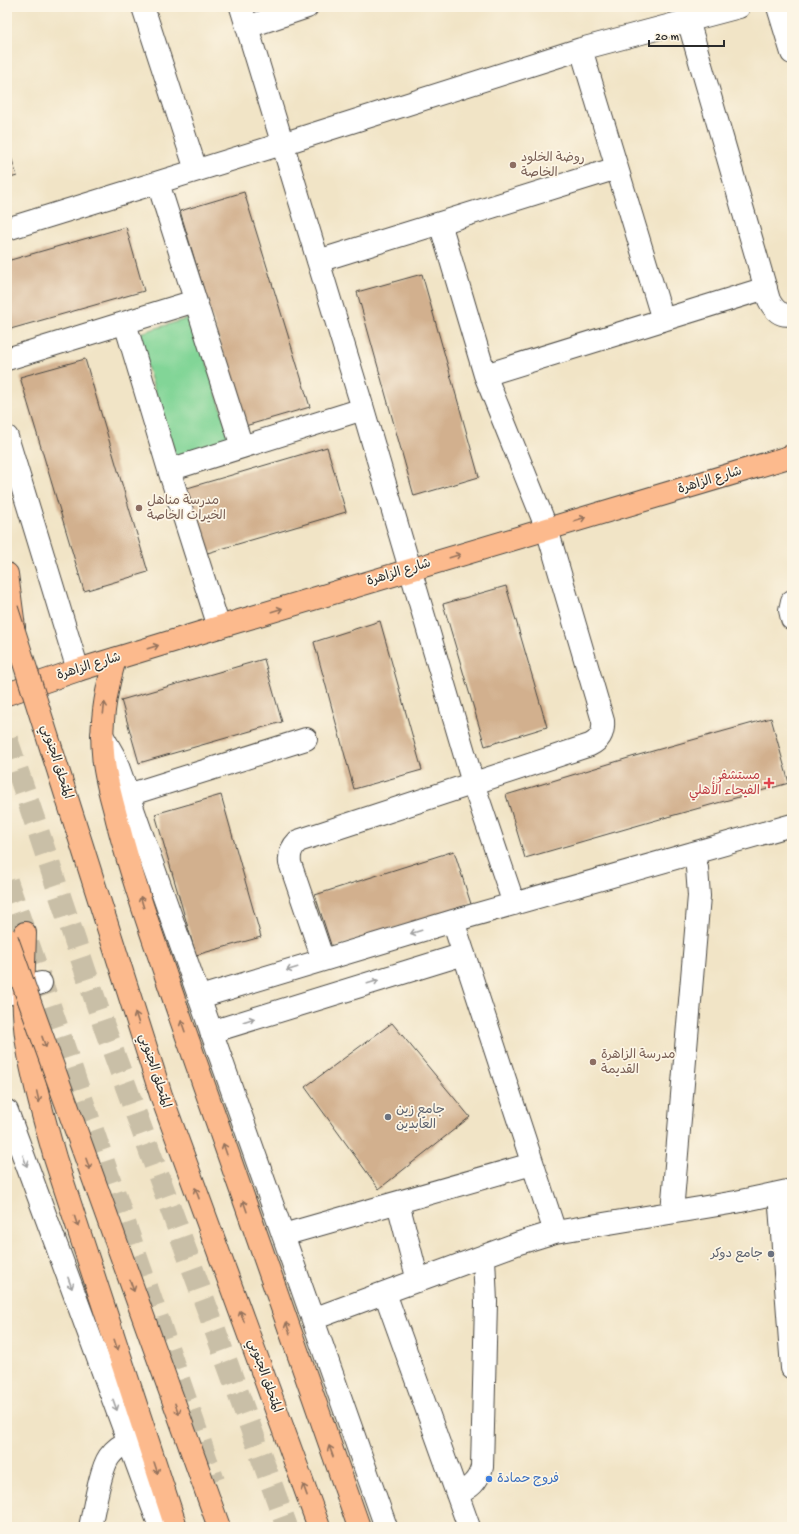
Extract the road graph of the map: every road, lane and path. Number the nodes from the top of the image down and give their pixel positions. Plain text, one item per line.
1 (143, 7) edge
2 (307, 7) edge
3 (778, 7) edge
4 (725, 9) edge
5 (244, 17) edge
6 (688, 20) junction
7 (581, 50) junction
8 (792, 53) edge
9 (282, 144) junction
10 (617, 168) junction
11 (196, 170) junction
12 (158, 183) junction
13 (440, 223) junction
14 (7, 229) edge
15 (318, 261) junction
16 (766, 288) junction
17 (196, 301) junction
18 (791, 319) edge
19 (663, 320) junction
20 (125, 323) junction
21 (7, 359) edge
22 (485, 375) junction
23 (363, 408) junction
24 (7, 437) edge
25 (242, 447) junction
26 (792, 456) edge
27 (169, 470) junction
28 (547, 529) junction
29 (410, 570) junction
30 (7, 574) edge
31 (792, 601) edge
32 (7, 609) edge
33 (792, 619) edge
34 (219, 627) junction
35 (14, 631) junction
36 (115, 659) junction
37 (78, 670) junction
38 (7, 694) edge
39 (102, 735) junction
40 (306, 739) dead end
41 (473, 783) junction
42 (128, 795) junction
43 (792, 825) edge
44 (693, 853) junction
45 (514, 904) junction
46 (453, 921) junction
47 (16, 936) edge
48 (464, 954) junction
49 (323, 960) junction
50 (24, 988) edge
51 (200, 997) junction
52 (211, 1032) junction
53 (7, 1111) edge
54 (532, 1164) junction
55 (786, 1192) edge
56 (398, 1203) junction
57 (672, 1212) junction
58 (555, 1232) junction
59 (283, 1235) junction
60 (484, 1258) junction
61 (418, 1282) junction
62 (385, 1293) junction
63 (313, 1319) junction
64 (792, 1368) edge
65 (129, 1442) junction
66 (457, 1494) junction
67 (90, 1527) edge
68 (160, 1527) edge
69 (176, 1527) edge
70 (219, 1527) edge
71 (319, 1527) edge
72 (359, 1527) edge
73 (386, 1527) edge
74 (469, 1527) edge

1 - 11 street
2 - 5 street
3 - 8 street
4 - 6 street
5 - 9 street
6 - 7 street
6 - 16 street
7 - 9 street
7 - 10 street
9 - 11 street
9 - 15 street
10 - 13 street
10 - 19 street
11 - 12 street
12 - 14 street
12 - 17 street
13 - 15 street
13 - 22 street
15 - 23 street
16 - 18 street
16 - 19 street
17 - 20 street
17 - 25 street
19 - 22 street
20 - 21 street
20 - 27 street
22 - 28 street
23 - 25 street
23 - 29 street
24 - 37 street
25 - 27 street
28 -> 26 main road, شارع الزاهرة
27 - 34 street
29 -> 28 main road, شارع الزاهرة
28 - 41 street
34 -> 29 main road, شارع الزاهرة
29 - 41 street
30 - 35 main road, bridge
31 - 33 street
32 - 35 main road, المتحلق الجنوبي, bridge
36 -> 34 main road, شارع الزاهرة
71 -> 35 main road, المتحلق الجنوبي, bridge
36 - 37 main road, شارع الزاهرة
39 -> 36 main road
37 - 38 main road, شارع الزاهرة
39 - 42 street
72 -> 39 main road
40 - 42 street
41 - 45 street
41 - 49 street
42 - 51 street
43 - 44 street
44 - 45 street
44 - 57 street
45 - 46 street
46 - 48 street
46 -> 49 street
47 - 50 main road
47 -> 70 main road, bridge
52 -> 48 street
48 - 54 street
49 -> 51 street
50 -> 69 main road
51 - 52 street
52 - 59 street
53 -> 65 street
54 - 56 street
54 - 58 street
55 - 57 street
55 - 64 street
56 - 59 street
56 - 61 street
57 - 58 street
58 - 60 street
59 - 63 street
60 - 61 street
60 - 66 street
61 - 62 street
62 - 63 street
62 - 66 street
63 - 73 street
65 - 67 street
65 - 68 street
66 - 74 street

